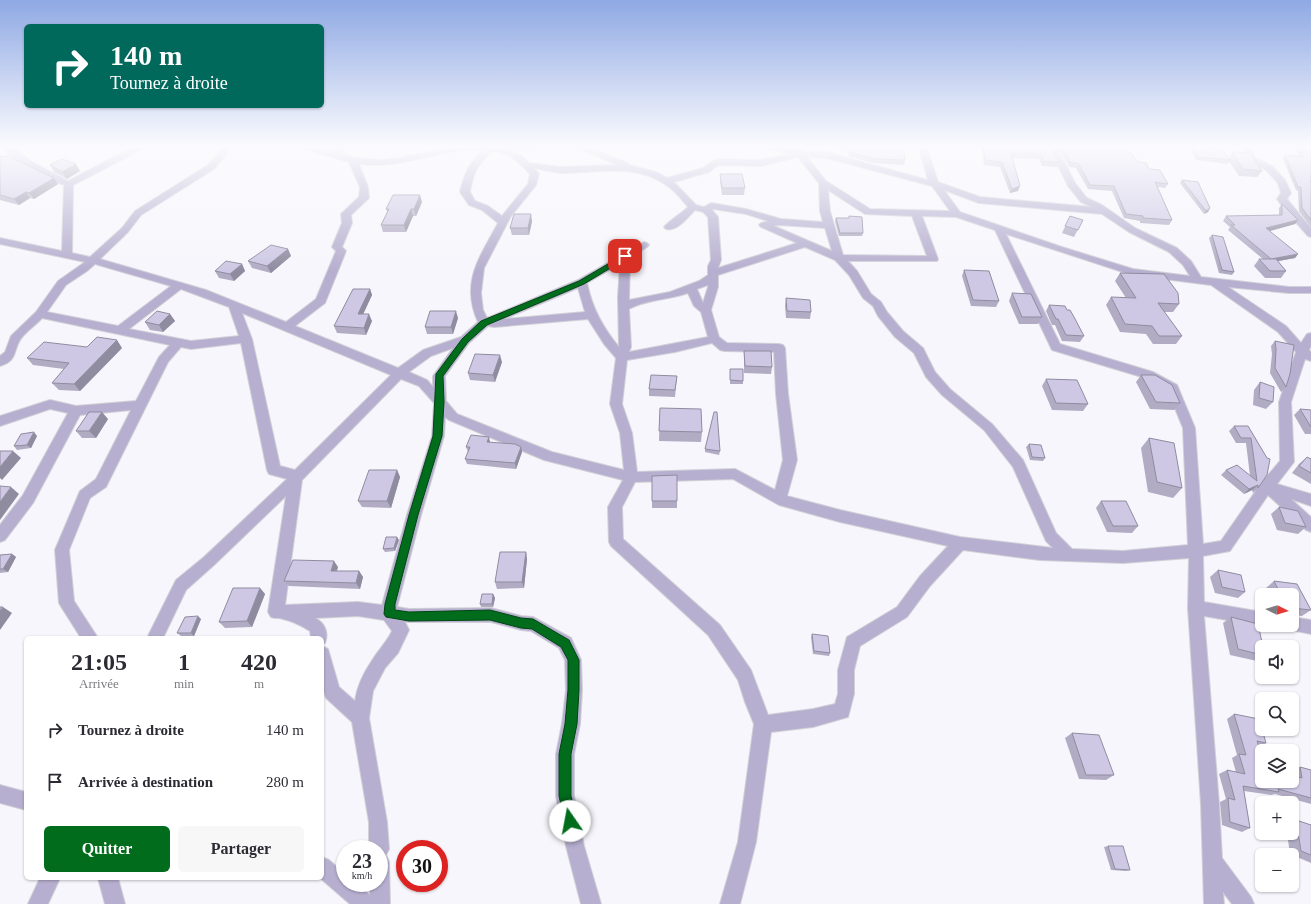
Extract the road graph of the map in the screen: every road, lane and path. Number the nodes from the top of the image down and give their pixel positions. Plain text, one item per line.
1 (70, 187) edge
2 (180, 187) edge
3 (364, 187) edge
4 (466, 187) edge
5 (531, 187) edge
6 (676, 187) edge
7 (823, 187) edge
8 (829, 187) edge
9 (937, 187) edge
10 (944, 187) edge
11 (1074, 187) edge
12 (1284, 187) edge
13 (693, 207) junction
14 (710, 211) junction
15 (1104, 211) junction
16 (916, 213) junction
17 (957, 214) junction
18 (503, 222) junction
19 (779, 222) junction
20 (830, 225) junction
21 (998, 227) junction
22 (669, 228) dead end
23 (1311, 234) edge
24 (0, 241) edge
25 (807, 243) junction
26 (644, 245) dead end
27 (67, 255) junction
28 (625, 256) junction
29 (839, 258) junction
30 (91, 260) junction
31 (713, 274) junction
32 (1198, 280) junction
33 (582, 282) junction
34 (1214, 282) junction
35 (179, 285) junction
36 (692, 288) junction
37 (1311, 290) edge
38 (675, 294) junction
39 (694, 299) junction
40 (234, 305) junction
41 (624, 307) junction
42 (706, 310) junction
43 (40, 314) junction
44 (591, 315) junction
45 (484, 323) junction
46 (288, 326) junction
47 (120, 330) junction
48 (1311, 337) edge
49 (246, 339) junction
50 (714, 339) junction
51 (465, 340) junction
52 (180, 342) junction
53 (1307, 354) edge
54 (622, 357) junction
55 (0, 362) edge
56 (400, 373) junction
57 (440, 402) junction
58 (140, 405) junction
59 (76, 411) junction
60 (0, 421) edge
61 (296, 476) junction
62 (631, 477) junction
63 (1267, 486) junction
64 (779, 499) junction
65 (1311, 500) edge
66 (1311, 526) edge
67 (0, 536) edge
68 (960, 543) junction
69 (1196, 552) junction
70 (1069, 555) junction
71 (1196, 608) junction
72 (276, 612) junction
73 (389, 614) junction
74 (1255, 618) edge
75 (1299, 625) edge
76 (1311, 627) edge
77 (89, 636) edge
78 (156, 636) edge
79 (319, 636) edge
80 (324, 662) edge
81 (360, 718) junction
82 (763, 724) junction
83 (0, 794) edge
84 (24, 800) edge
85 (379, 840) edge
86 (1213, 862) junction
87 (324, 869) edge
88 (49, 880) edge
89 (109, 880) edge
90 (380, 892) edge
91 (38, 904) edge
92 (115, 904) edge
93 (365, 904) edge
94 (380, 904) edge
95 (591, 904) edge
96 (730, 904) edge
97 (1214, 904) edge
98 (1244, 904) edge

1 - 27 street
2 - 30 street
3 - 46 street
4 - 18 street
5 - 18 street
6 - 13 street
7 - 20 street
8 - 16 street
9 - 17 street
10 - 15 street
11 - 15 street
12 - 23 street
13 - 14 street
13 - 22 street
14 - 19 street
14 - 31 street
15 - 32 street
16 - 17 street
16 - 29 street
17 - 21 street
18 - 45 street
19 - 20 street
19 - 25 street
20 - 29 street
21 - 32 street
21 - 69 street
24 - 27 street
25 - 29 street
25 - 31 street
26 - 28 street
27 - 30 street
28 - 33 street
28 - 41 street
29 - 70 street
30 - 35 street
30 - 43 street
31 - 36 street
31 - 42 street
32 - 34 street
33 - 44 street
33 - 45 street
34 - 37 street
34 - 53 street
35 - 40 street
35 - 47 street
36 - 38 street
36 - 39 street
38 - 39 street
38 - 41 street
39 - 42 street
40 - 46 street
40 - 49 street
41 - 54 street
42 - 50 street
43 - 47 street
43 - 55 street
44 - 45 street
44 - 54 street
45 - 51 street
46 - 56 street
47 - 52 street
48 - 53 street
49 - 52 street
49 - 61 street
50 - 54 street
50 - 64 street
51 - 56 street
51 - 57 street
52 - 58 street
53 - 63 street
54 - 62 street
56 - 57 street
56 - 61 street
57 - 62 street
57 - 73 street
58 - 59 street
58 - 77 street
59 - 60 street
59 - 67 street
61 - 72 street
61 - 78 street
62 - 64 street
62 - 82 street
63 - 65 street
63 - 66 street
63 - 69 street
64 - 68 street
68 - 70 street
68 - 82 street
69 - 70 street
69 - 71 street
71 - 74 street
71 - 86 street
72 - 73 street
72 - 79 street
73 - 81 street
73 - 95 street
75 - 76 street
80 - 81 street
81 - 85 street
82 - 96 street
83 - 84 street
86 - 97 street
86 - 98 street
87 - 93 street
88 - 91 street
89 - 92 street
90 - 94 street

